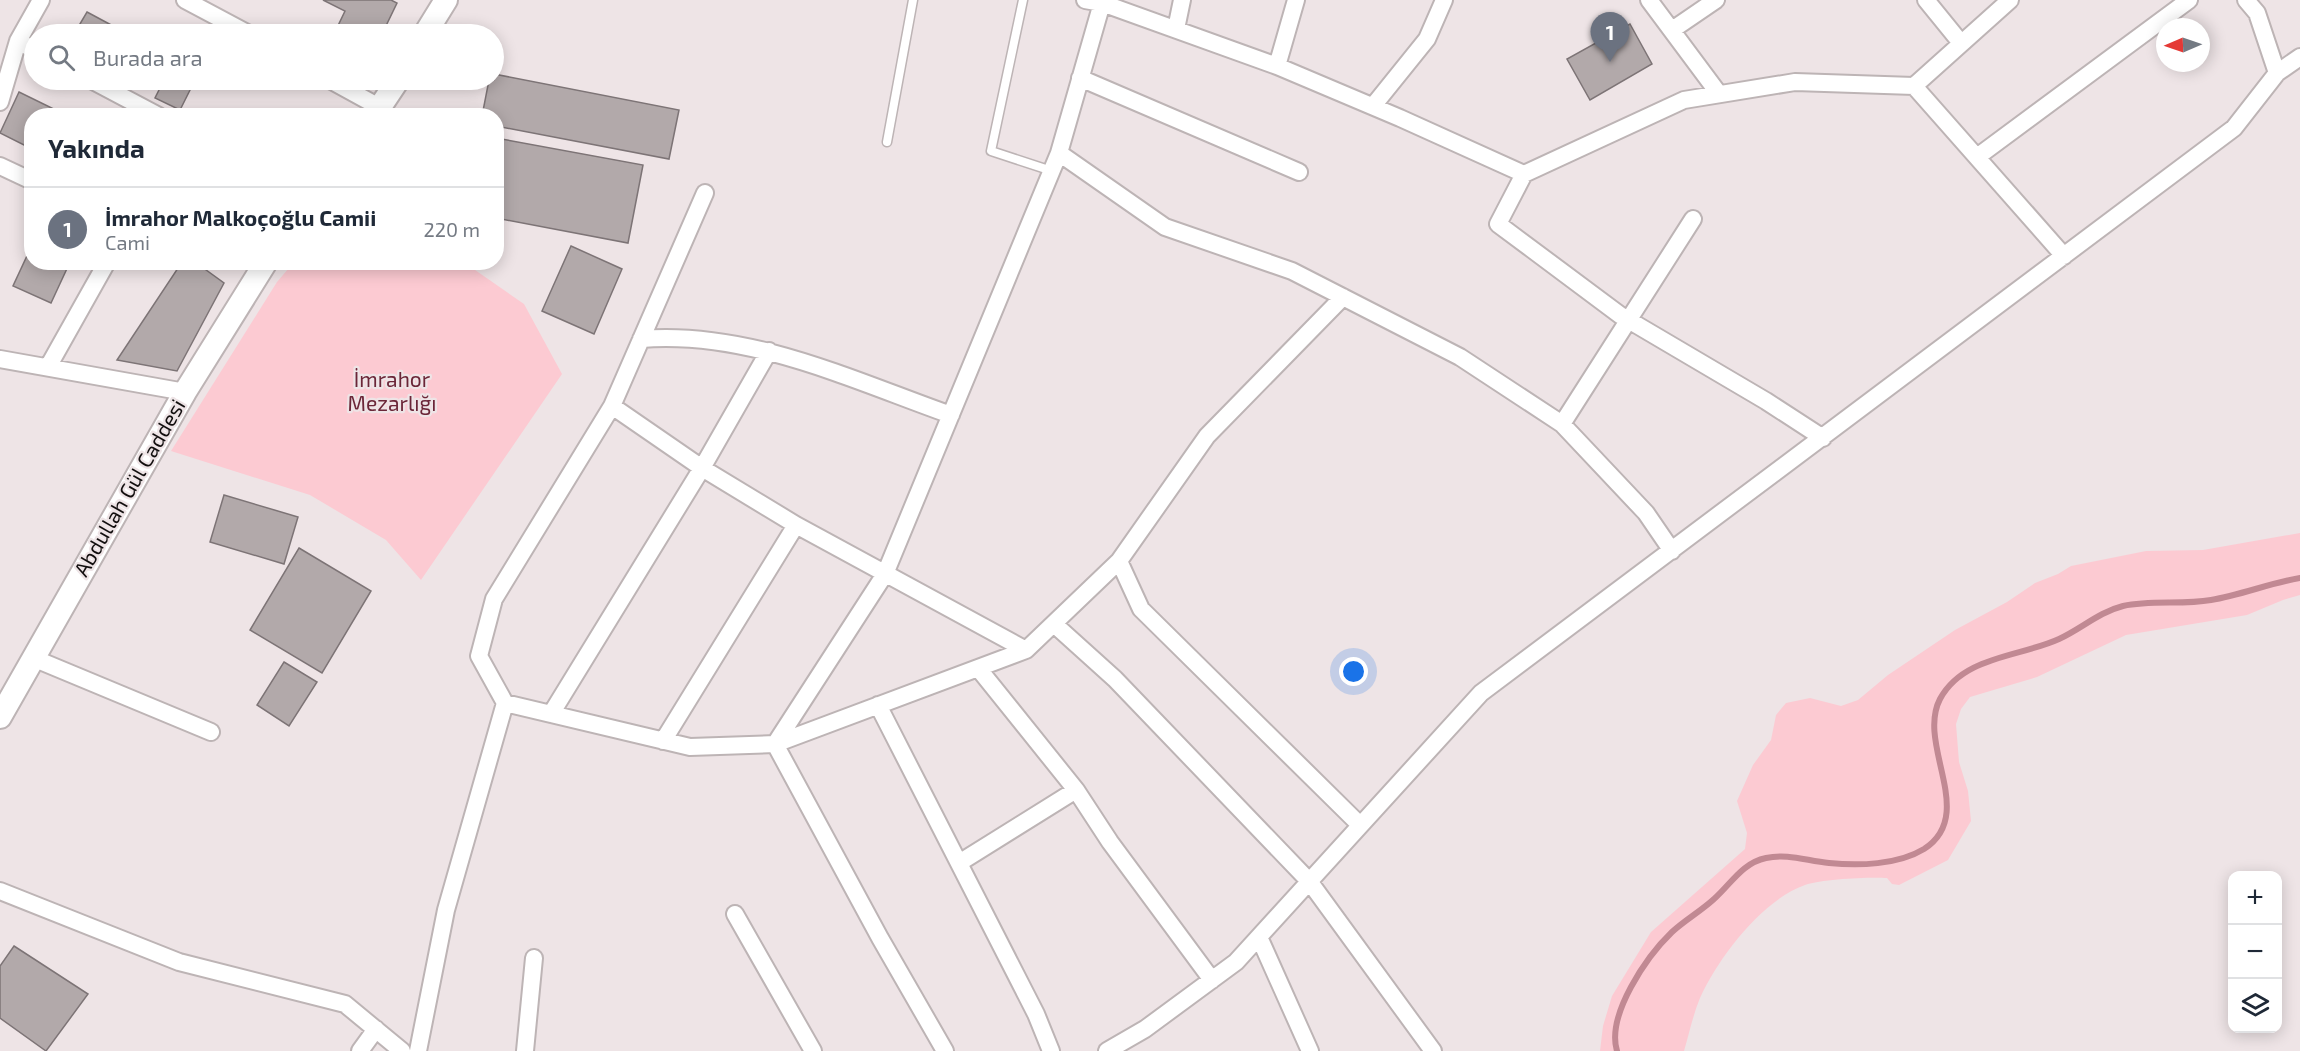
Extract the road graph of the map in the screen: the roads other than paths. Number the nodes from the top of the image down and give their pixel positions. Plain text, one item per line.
1 (41, 0) edge
2 (185, 0) edge
3 (446, 0) edge
4 (913, 0) edge
5 (1023, 0) edge
6 (1182, 0) edge
7 (1296, 0) edge
8 (1444, 0) edge
9 (1649, 0) edge
10 (1716, 0) edge
11 (1926, 0) edge
12 (2010, 0) edge
13 (2189, 0) edge
14 (2246, 0) edge
15 (1093, 1) edge
16 (28, 24) edge
17 (230, 24) edge
18 (431, 24) edge
19 (1176, 29) junction
20 (24, 30) edge
21 (1672, 30) junction
22 (18, 41) junction
23 (1961, 43) junction
24 (24, 44) edge
25 (2300, 57) edge
26 (1277, 66) junction
27 (2277, 73) junction
28 (1080, 78) junction
29 (1914, 86) junction
30 (110, 90) edge
31 (345, 90) edge
32 (392, 90) edge
33 (1719, 94) junction
34 (0, 102) edge
35 (1373, 106) junction
36 (144, 108) edge
37 (372, 108) edge
38 (380, 108) edge
39 (887, 142) dead end
40 (1059, 153) junction
41 (1977, 157) junction
42 (0, 166) edge
43 (1052, 171) junction
44 (1299, 172) dead end
45 (1524, 174) junction
46 (24, 177) edge
47 (705, 193) dead end
48 (1693, 219) dead end
49 (2064, 256) junction
50 (103, 270) edge
51 (261, 270) edge
52 (1343, 297) junction
53 (1630, 321) junction
54 (641, 339) junction
55 (769, 351) junction
56 (0, 358) edge
57 (48, 367) junction
58 (184, 392) junction
59 (612, 405) junction
60 (951, 415) junction
61 (1562, 424) junction
62 (1823, 438) junction
63 (702, 468) junction
64 (796, 525) junction
65 (1672, 550) junction
66 (1119, 561) junction
67 (885, 574) junction
68 (1054, 624) junction
69 (1026, 650) junction
70 (33, 658) junction
71 (978, 668) junction
72 (505, 703) junction
73 (878, 705) junction
74 (551, 714) junction
75 (0, 717) edge
76 (211, 732) dead end
77 (663, 741) junction
78 (775, 744) junction
79 (1076, 790) junction
80 (1360, 825) junction
81 (959, 863) junction
82 (1309, 881) junction
83 (0, 891) edge
84 (735, 914) dead end
85 (1259, 937) junction
86 (534, 958) dead end
87 (1212, 980) junction
88 (376, 1029) junction
89 (360, 1051) edge
90 (402, 1051) edge
91 (418, 1051) edge
92 (525, 1051) edge
93 (813, 1051) edge
94 (945, 1051) edge
95 (1051, 1051) edge
96 (1107, 1051) edge
97 (1310, 1051) edge
98 (1433, 1051) edge

1 - 16 street
2 - 17 street
3 - 18 street
4 - 39 lane
5 - 43 lane
6 - 19 street
7 - 26 street
8 - 35 street
9 - 21 street
10 - 21 street
11 - 23 street
12 - 23 street
13 - 41 street
14 - 27 street
15 - 19 street
15 - 28 street
19 - 26 street
20 - 22 street
21 - 33 street
22 - 24 street
22 - 34 street
23 - 29 street
25 - 27 street
26 - 35 street
27 - 49 street
28 - 40 street
28 - 44 street
29 - 33 street
29 - 41 street
30 - 36 street
31 - 37 street
32 - 38 street
33 - 45 street
35 - 45 street
40 - 43 street
40 - 52 street
41 - 49 street
42 - 46 street
43 - 60 street
45 - 53 street
47 - 54 street
48 - 53 street
49 - 62 street
50 - 57 street
51 - 58 street, Abdullah Gül Caddesi
52 - 61 street
52 - 66 street
53 - 61 street
53 - 62 street
54 - 55 street
54 - 59 street
55 - 60 street
55 - 63 street
56 - 57 street
57 - 58 street
58 - 70 street, Abdullah Gül Caddesi
59 - 63 street
59 - 72 street
60 - 67 street
61 - 65 street
62 - 65 street
63 - 64 street
63 - 74 street
64 - 67 street
64 - 77 street
65 - 80 street
66 - 68 street
66 - 80 street
67 - 69 street
67 - 78 street
68 - 69 street
68 - 82 street
69 - 71 street
70 - 75 street, Abdullah Gül Caddesi
70 - 76 street
71 - 73 street
71 - 79 street
72 - 74 street
72 - 91 street
73 - 78 street
73 - 81 street
74 - 77 street
77 - 78 street
78 - 94 street
79 - 81 street
79 - 87 street
80 - 82 street
81 - 95 street
82 - 85 street
82 - 98 street
83 - 88 street
84 - 93 street
85 - 87 street
85 - 97 street
86 - 92 street
87 - 96 street
88 - 89 street
88 - 90 street

